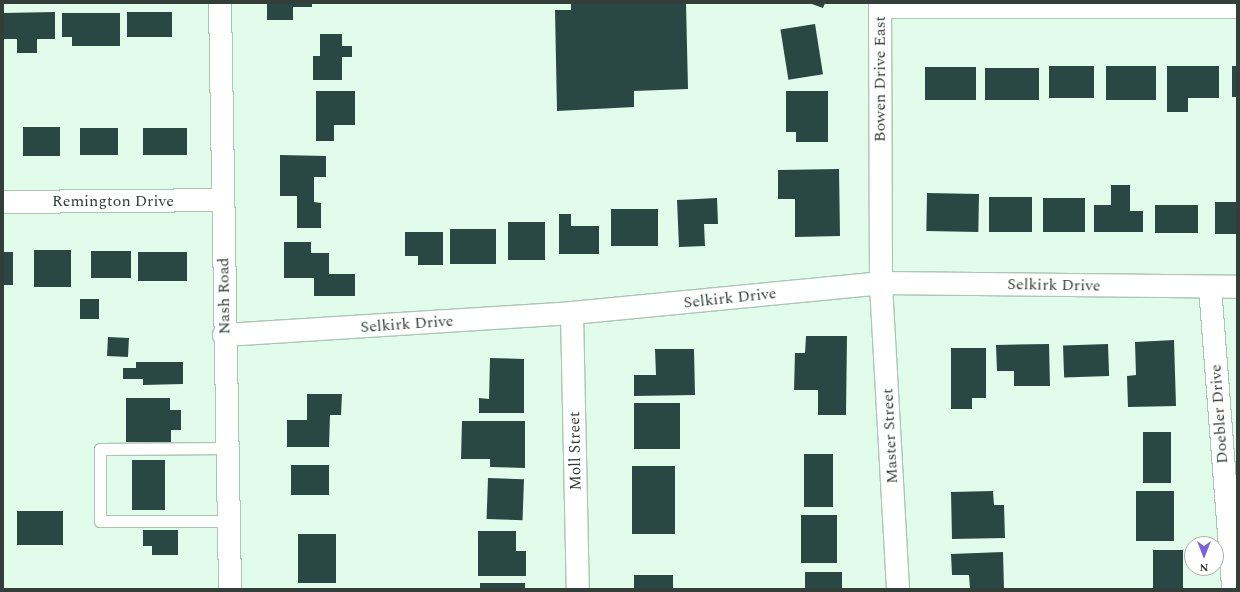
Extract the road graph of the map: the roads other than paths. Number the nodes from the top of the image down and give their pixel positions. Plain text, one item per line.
1 (220, 3) edge
2 (1130, 4) edge
3 (1237, 8) edge
4 (222, 200) junction
5 (3, 202) edge
6 (881, 283) junction
7 (1210, 287) junction
8 (1237, 287) edge
9 (572, 313) junction
10 (224, 335) junction
11 (227, 448) junction
12 (228, 521) junction
13 (230, 589) edge
14 (578, 589) edge
15 (898, 589) edge
16 (1233, 589) edge

1 - 4 street, Nash Road
2 - 3 street
2 - 6 street, Bowen Drive East
4 - 5 street, Remington Drive
4 - 10 street, Nash Road
6 - 7 street, Selkirk Drive
6 - 9 street, Selkirk Drive
6 - 15 street, Master Street
7 - 8 street, Selkirk Drive
7 - 16 street, Doebler Drive
9 - 10 street, Selkirk Drive
9 - 14 street, Moll Street
10 - 11 street, Nash Road
11 - 12 street, Nash Road
11 - 12 lane
12 - 13 street, Nash Road

